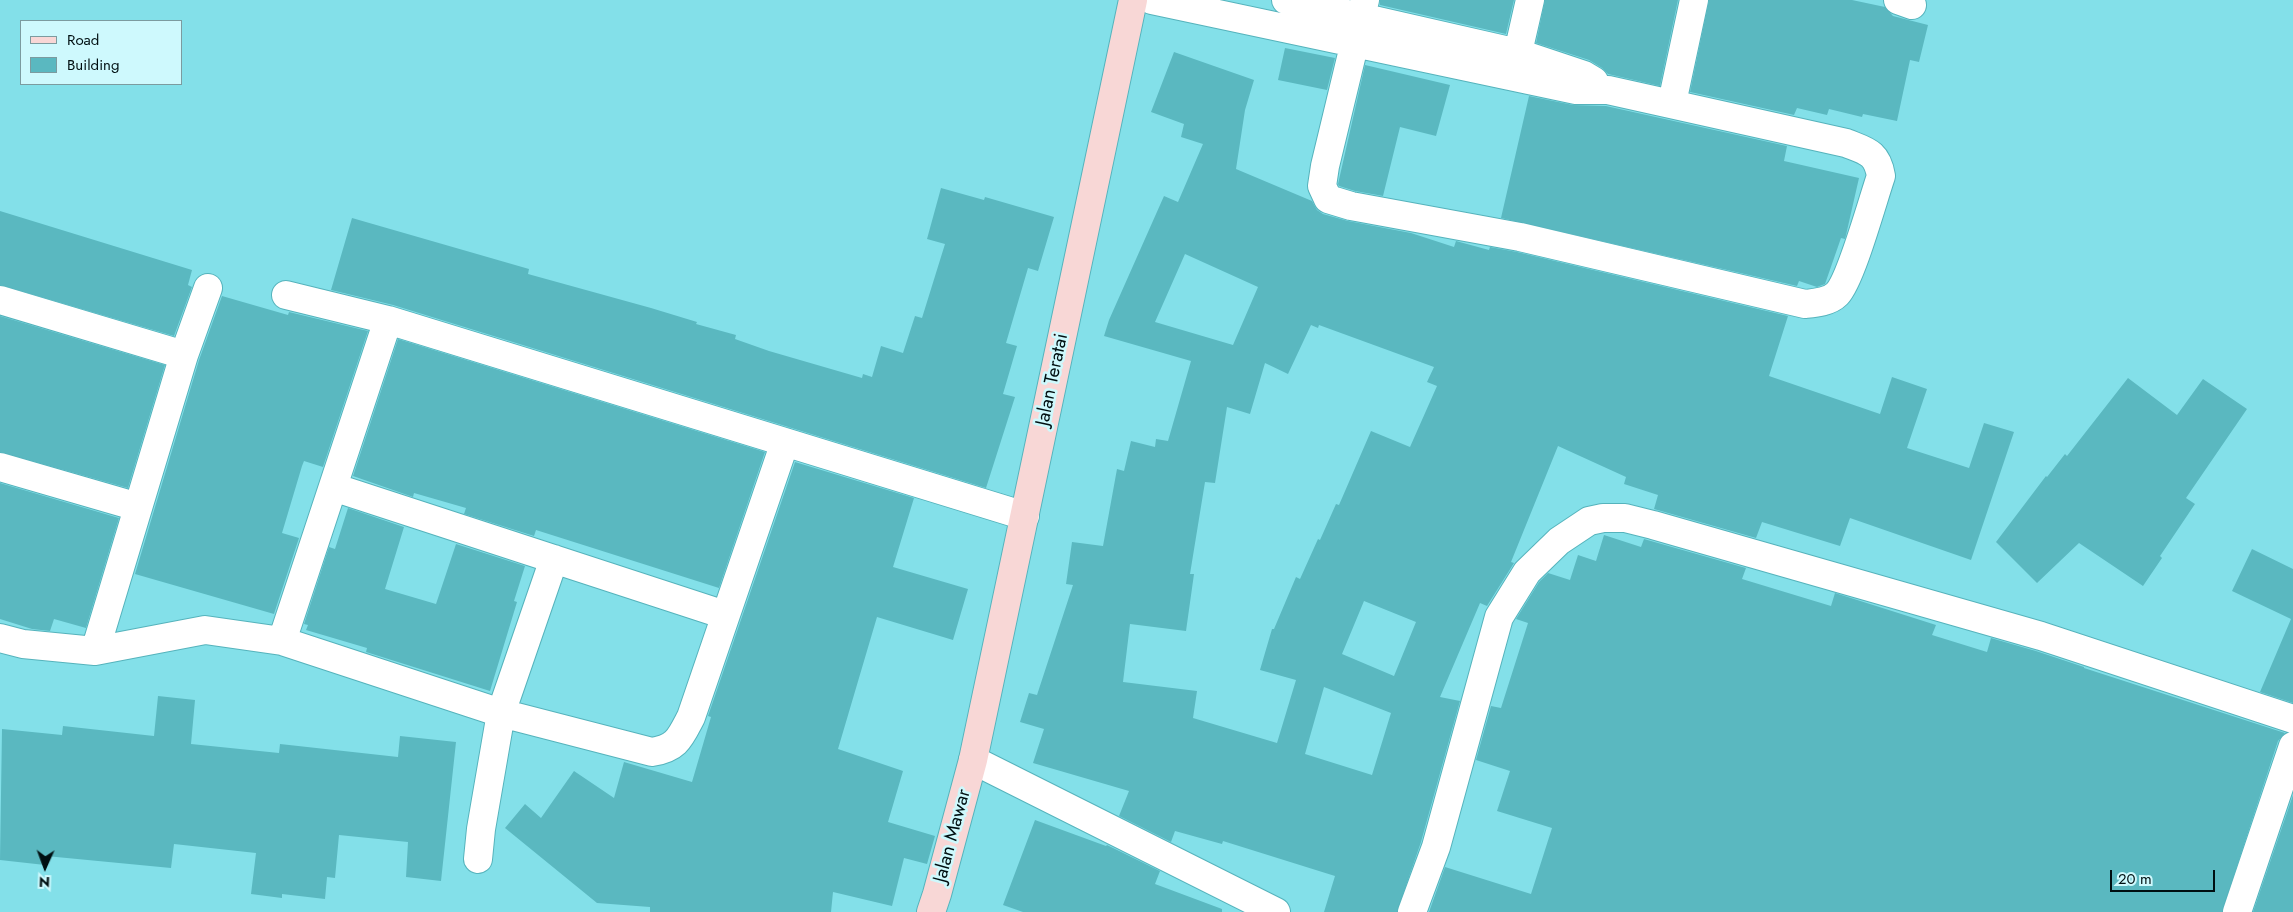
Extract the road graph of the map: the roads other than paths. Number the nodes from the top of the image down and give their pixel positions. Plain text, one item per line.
1 (1134, 0) edge
2 (1152, 0) edge
3 (1286, 0) edge
4 (1530, 0) edge
5 (1694, 0) edge
6 (1360, 19) edge
7 (1515, 65) junction
8 (1672, 103) junction
9 (208, 288) dead end
10 (286, 295) dead end
11 (0, 300) edge
12 (388, 320) junction
13 (184, 355) junction
14 (785, 442) junction
15 (0, 467) edge
16 (333, 487) junction
17 (138, 507) junction
18 (1024, 516) junction
19 (554, 559) junction
20 (725, 615) junction
21 (0, 638) edge
22 (282, 641) junction
23 (95, 651) junction
24 (501, 713) junction
25 (2293, 719) edge
26 (2293, 746) edge
27 (973, 760) junction
28 (478, 859) dead end
29 (931, 912) edge
30 (1276, 912) edge
31 (1412, 912) edge
32 (2237, 912) edge

1 - 18 street, Jalan Teratai
2 - 6 street
3 - 6 street
4 - 7 street
5 - 8 street
6 - 7 street
6 - 8 street
7 - 8 street
9 - 13 street
10 - 12 street
11 - 13 street
12 - 14 street
12 - 16 street
13 - 17 street
14 - 18 street
14 - 20 street
15 - 17 street
16 - 19 street
16 - 22 street
17 - 23 street
18 - 27 street, Jalan Teratai
19 - 20 street
19 - 24 street
20 - 24 street
21 - 23 street
22 - 23 street
22 - 24 street
24 - 28 street
25 - 31 street
26 - 32 street
27 - 29 street, Jalan Mawar
27 - 30 street

